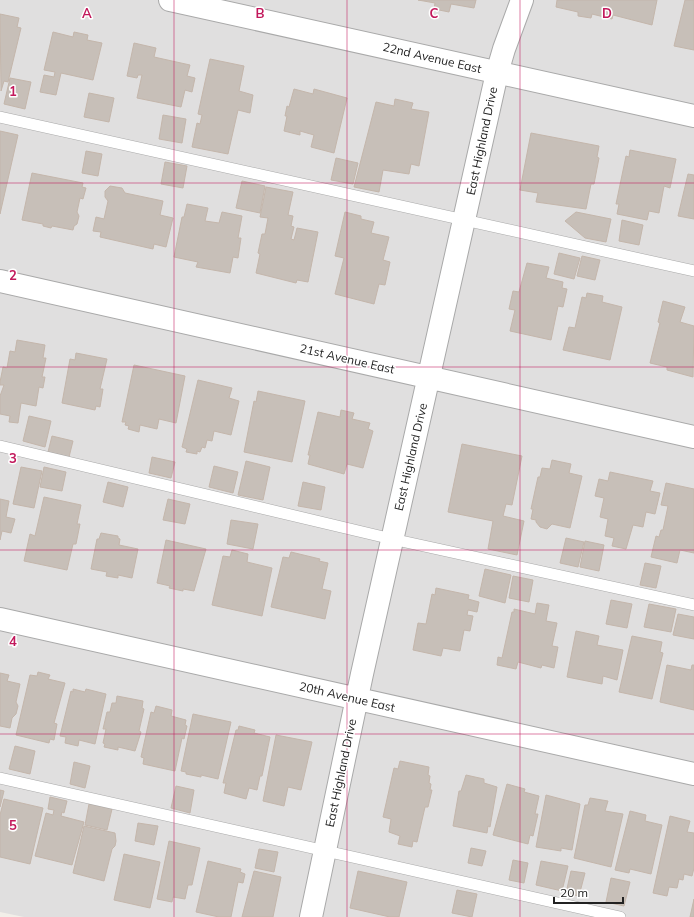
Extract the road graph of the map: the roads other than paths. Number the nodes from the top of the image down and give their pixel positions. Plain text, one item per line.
1 (170, 0) edge
2 (522, 0) edge
3 (497, 73) junction
4 (694, 116) edge
5 (0, 117) edge
6 (464, 221) junction
7 (694, 271) edge
8 (0, 281) edge
9 (429, 378) junction
10 (694, 437) edge
11 (0, 446) edge
12 (392, 539) junction
13 (694, 605) edge
14 (0, 619) edge
15 (357, 699) junction
16 (694, 774) edge
17 (0, 778) edge
18 (325, 850) junction
19 (310, 917) edge
20 (620, 917) edge

1 - 3 street, 22nd Avenue East
2 - 3 street, East Highland Drive
3 - 4 street, 22nd Avenue East
3 - 6 street, East Highland Drive
5 - 6 lane
6 - 7 lane
6 - 9 street, East Highland Drive
8 - 9 street, 21st Avenue East
9 - 10 street, 21st Avenue East
9 - 12 street, East Highland Drive
11 - 12 lane
12 - 13 lane
12 - 15 street, East Highland Drive
14 - 15 street, 20th Avenue East
15 - 16 street, 20th Avenue East
15 - 18 street, East Highland Drive
17 - 18 lane
18 - 19 street, East Highland Drive
18 - 20 lane

